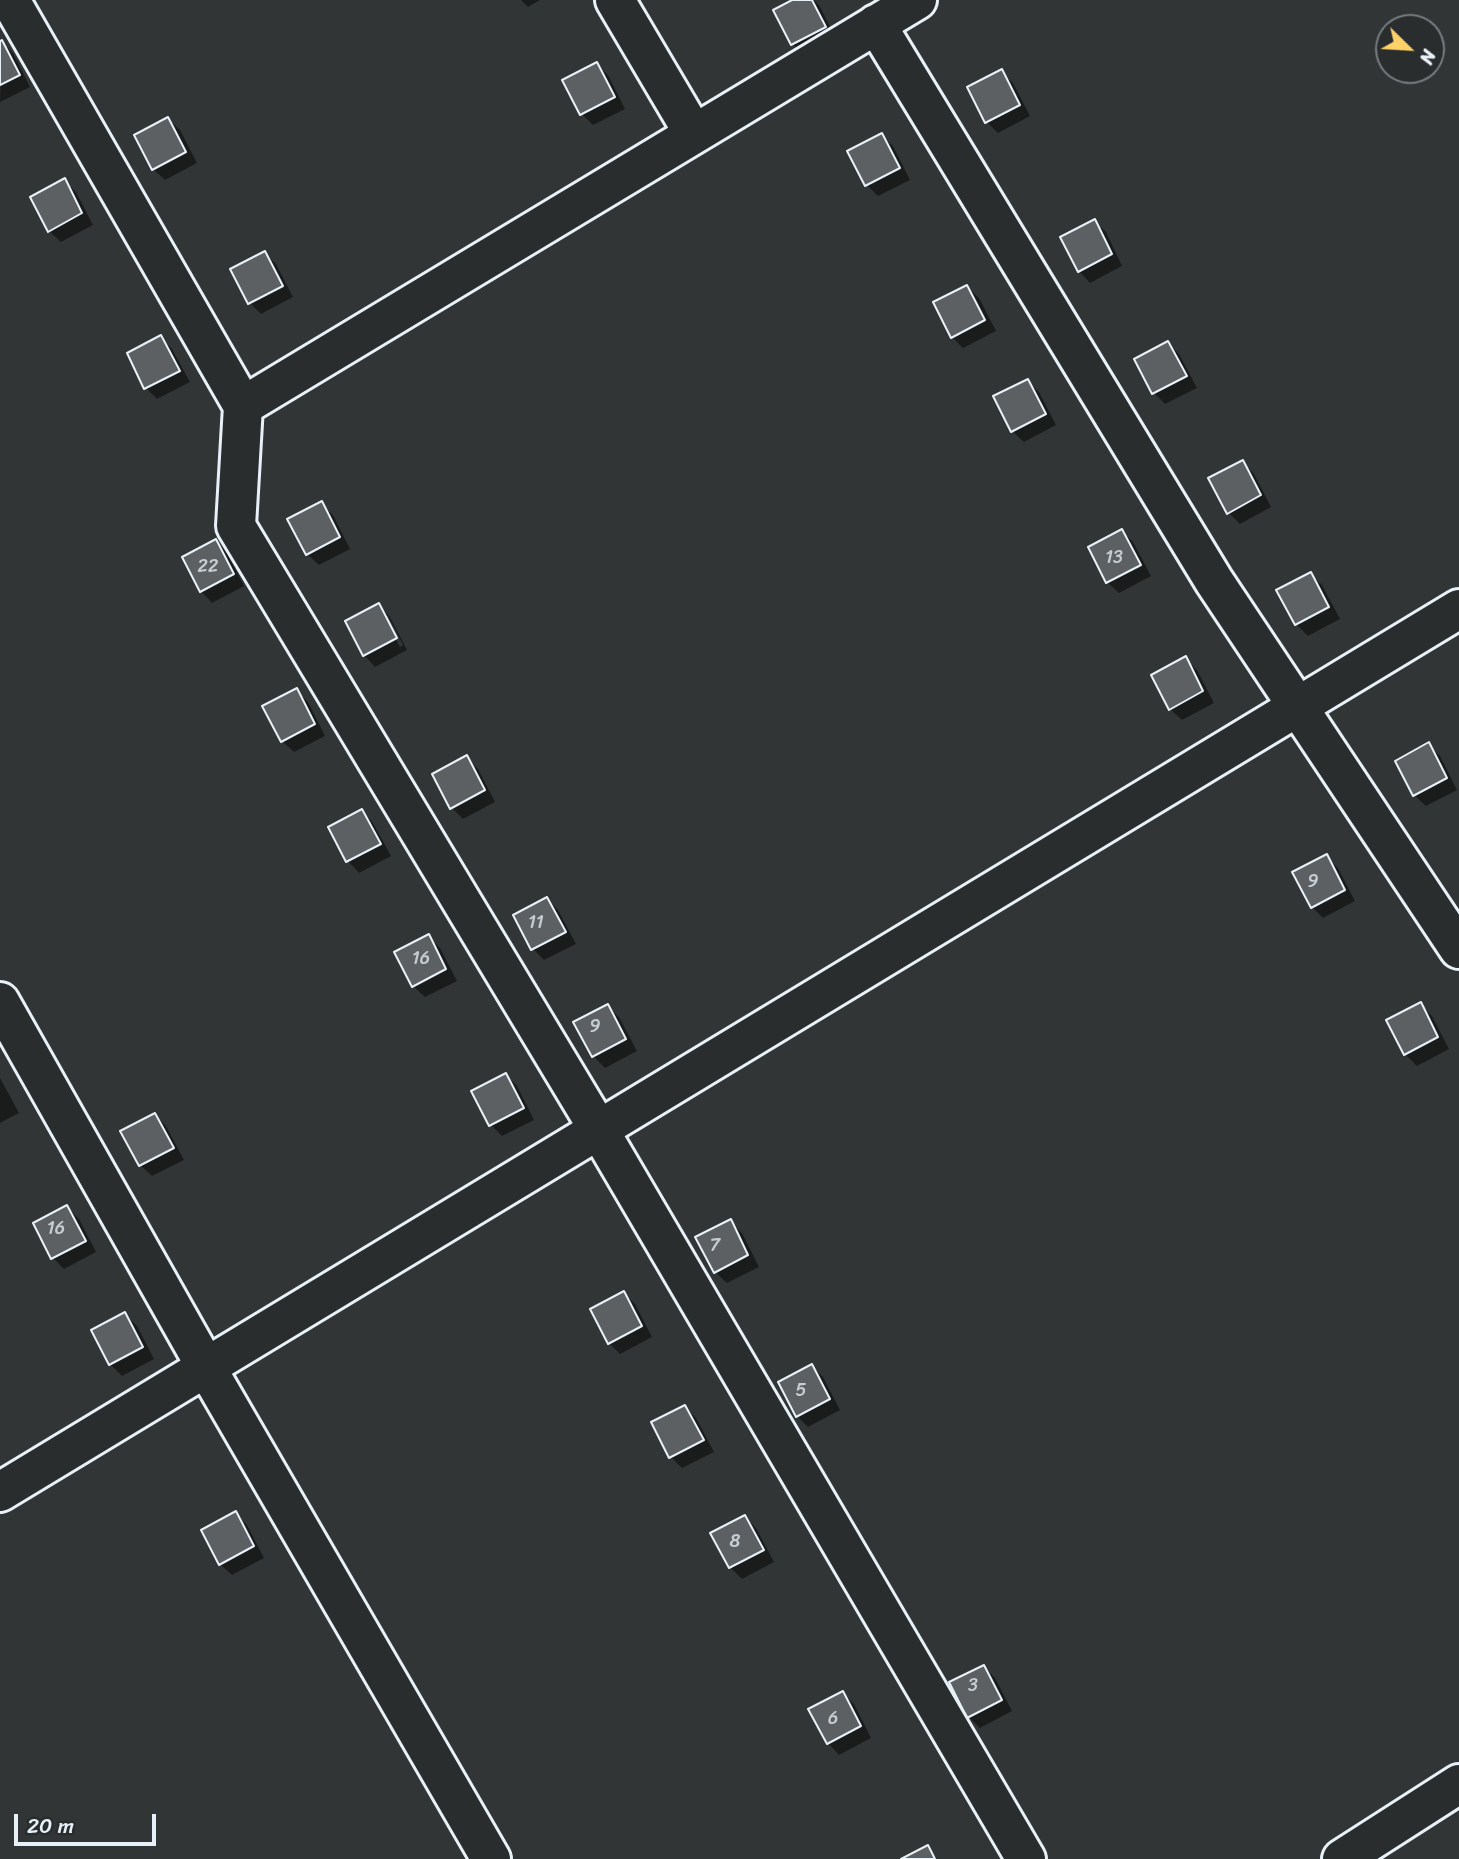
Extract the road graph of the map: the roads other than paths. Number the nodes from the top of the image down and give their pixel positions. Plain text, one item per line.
1 (10, 0) edge
2 (615, 0) edge
3 (917, 0) edge
4 (876, 24) junction
5 (694, 134) junction
6 (243, 406) junction
7 (1459, 609) edge
8 (1298, 707) junction
9 (1459, 950) edge
10 (0, 1002) edge
11 (599, 1130) junction
12 (206, 1367) junction
13 (0, 1492) edge
14 (1459, 1784) edge
15 (491, 1859) edge
16 (1026, 1859) edge
17 (1342, 1859) edge

1 - 6 street
2 - 5 street
3 - 4 street
4 - 5 street
4 - 8 street
5 - 6 street
6 - 11 street
7 - 8 street
8 - 9 street
8 - 11 street
10 - 12 street
11 - 12 street
11 - 16 street
12 - 13 street
12 - 15 street
14 - 17 street

